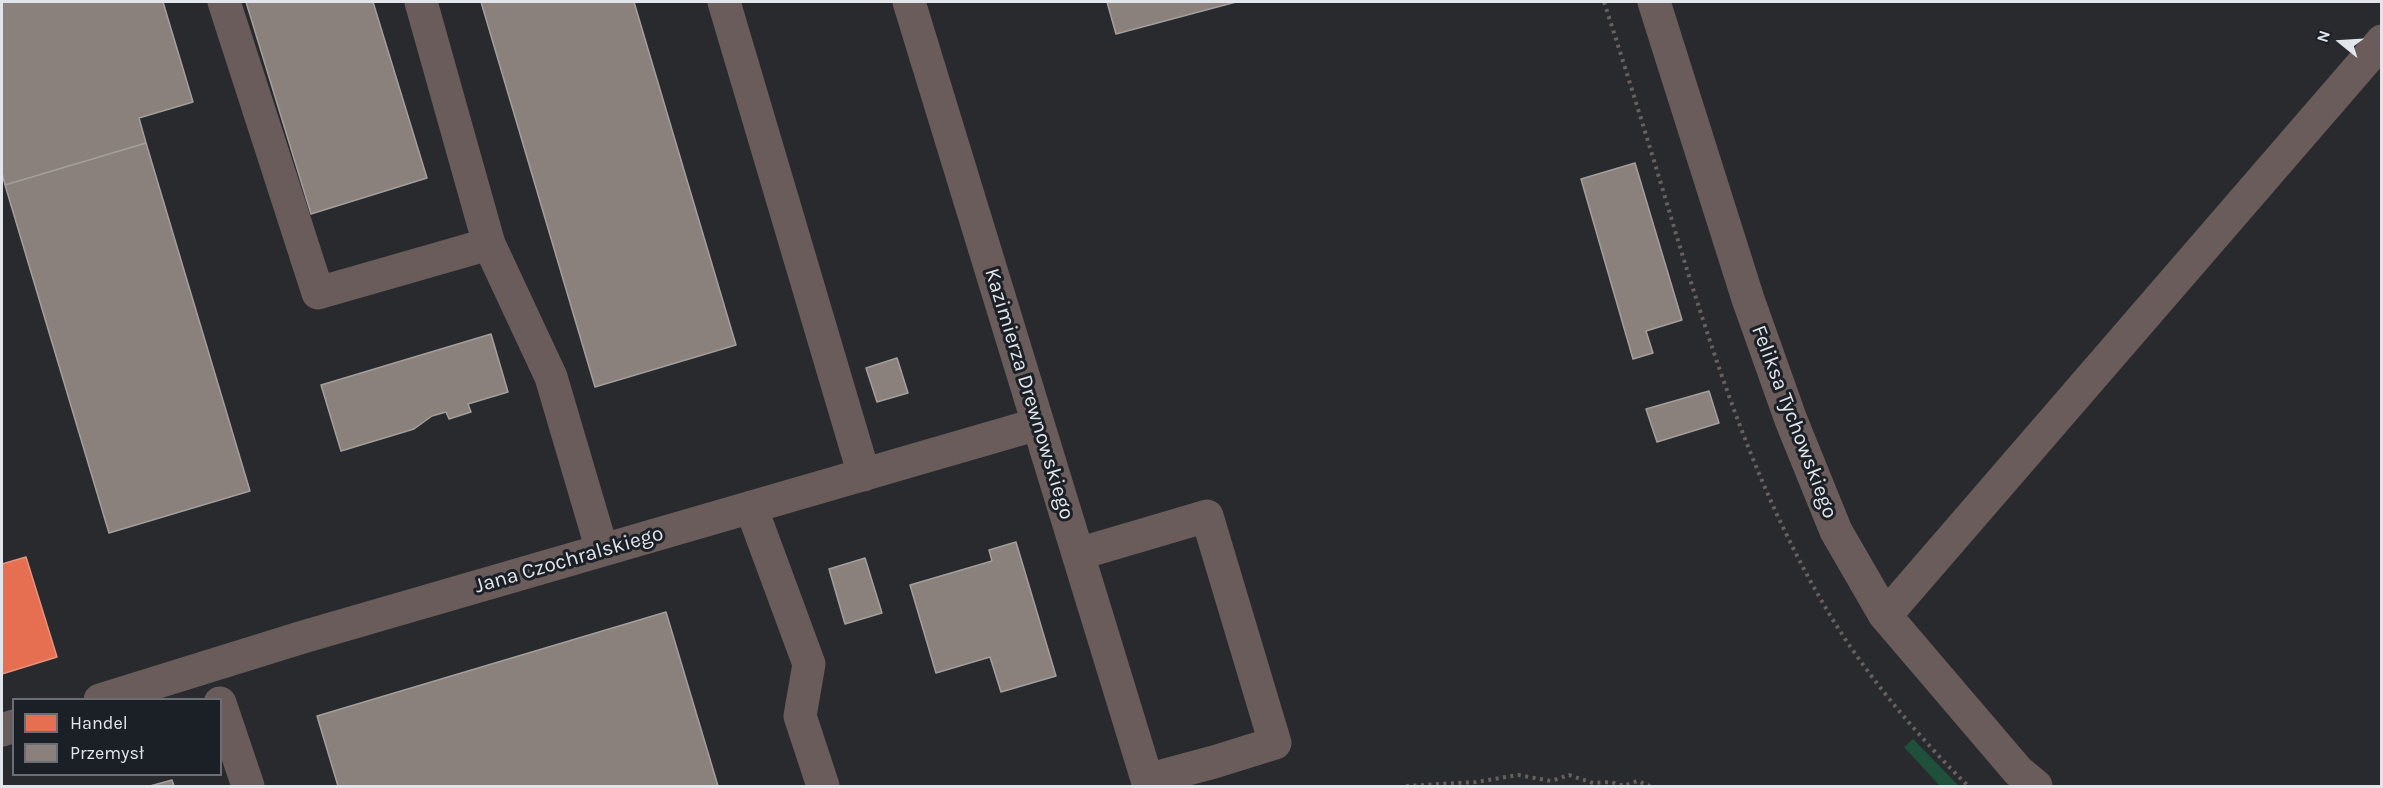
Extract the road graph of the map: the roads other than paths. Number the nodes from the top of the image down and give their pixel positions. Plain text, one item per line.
1 (224, 2) edge
2 (421, 2) edge
3 (724, 2) edge
4 (909, 2) edge
5 (1654, 2) edge
6 (2382, 41) edge
7 (489, 244) junction
8 (1038, 424) junction
9 (864, 475) junction
10 (752, 507) junction
11 (602, 550) junction
12 (1078, 554) junction
13 (1886, 615) junction
14 (208, 666) junction
15 (103, 698) edge
16 (219, 698) edge
17 (222, 707) edge
18 (1148, 783) edge
19 (248, 786) edge
20 (823, 786) edge
21 (2036, 786) edge

1 - 7 street
2 - 7 street
3 - 9 street
4 - 8 street, Kazimierza Drewnowskiego
5 - 13 street, Feliksa Tychowskiego
6 - 13 street
7 - 11 street
8 - 9 street, Jana Czochralskiego
8 - 12 street, Kazimierza Drewnowskiego
9 - 10 street, Jana Czochralskiego
10 - 11 street, Jana Czochralskiego
10 - 20 street
11 - 14 street, Jana Czochralskiego
12 - 18 street, Kazimierza Drewnowskiego
12 - 18 street
13 - 21 street, Feliksa Tychowskiego
14 - 15 street, Jana Czochralskiego
14 - 16 street
17 - 19 street

